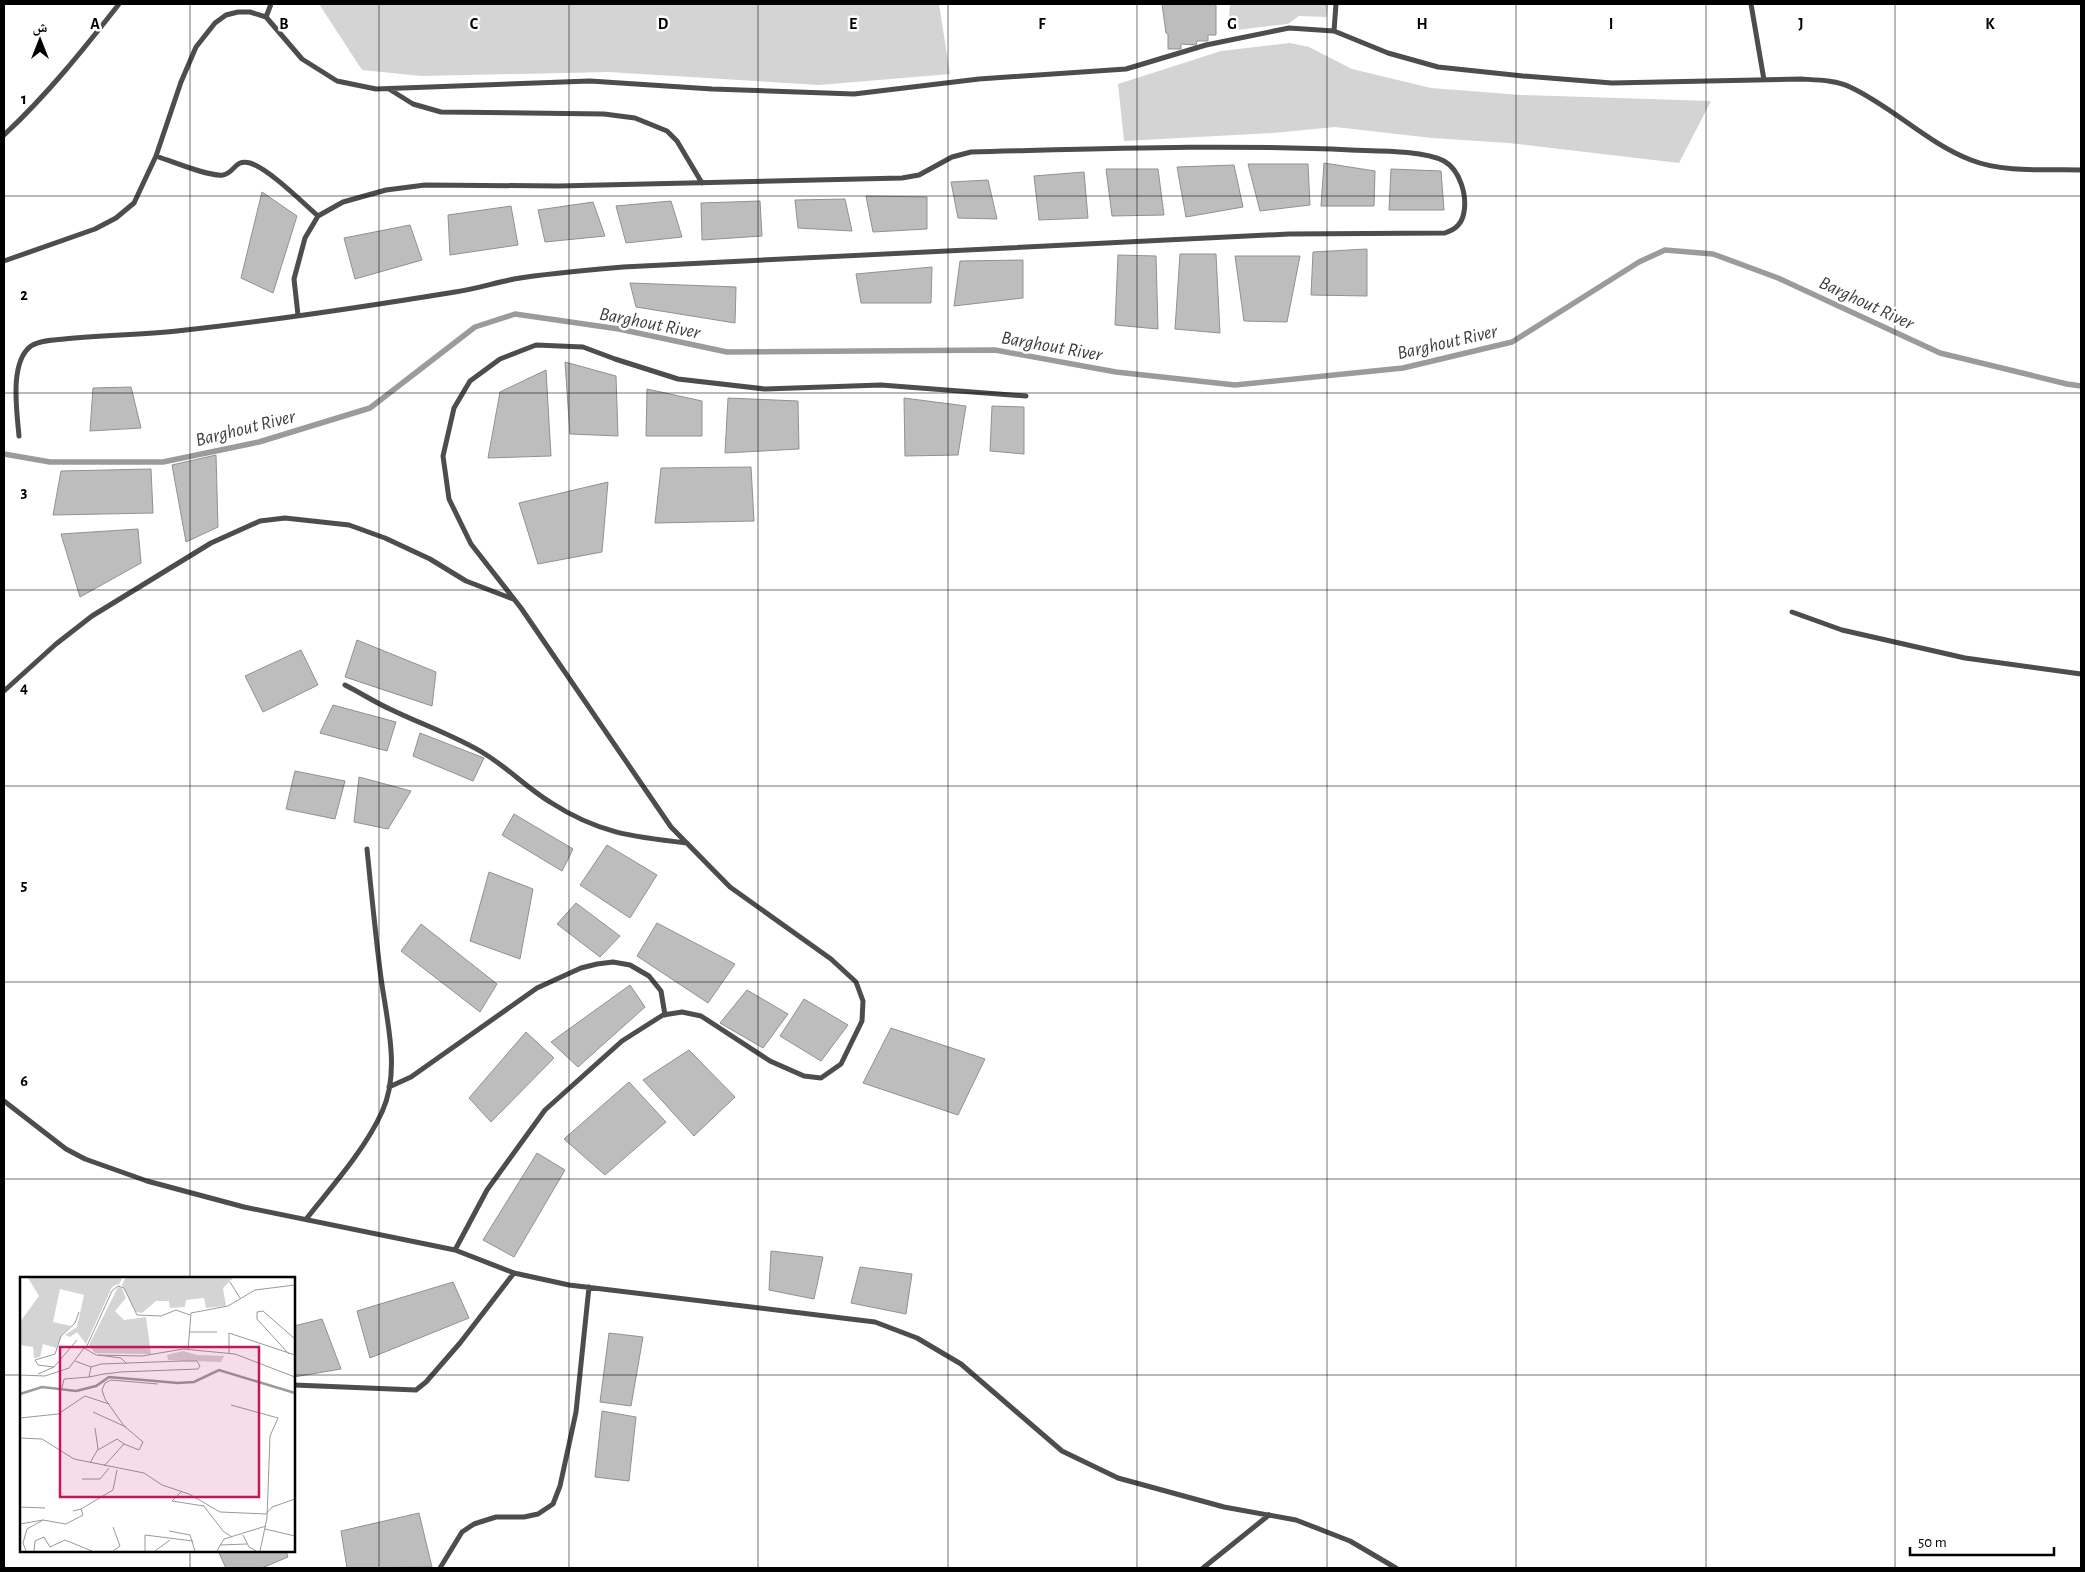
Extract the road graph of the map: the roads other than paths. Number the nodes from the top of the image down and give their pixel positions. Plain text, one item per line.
1 (119, 4) edge
2 (271, 4) edge
3 (1336, 4) edge
4 (1751, 4) edge
5 (266, 18) junction
6 (1334, 31) junction
7 (1764, 80) junction
8 (388, 89) junction
9 (4, 135) edge
10 (156, 156) junction
11 (2081, 170) edge
12 (702, 183) junction
13 (318, 216) junction
14 (4, 261) edge
15 (298, 315) junction
16 (1026, 396) dead end
17 (19, 436) dead end
18 (514, 599) junction
19 (1792, 612) dead end
20 (2081, 674) edge
21 (345, 685) dead end
22 (4, 691) edge
23 (687, 843) junction
24 (367, 849) dead end
25 (665, 1015) junction
26 (389, 1086) junction
27 (4, 1101) edge
28 (307, 1218) junction
29 (455, 1250) junction
30 (514, 1273) junction
31 (589, 1287) junction
32 (295, 1384) edge
33 (1269, 1515) junction
34 (440, 1568) edge
35 (1203, 1568) edge
36 (1396, 1568) edge

1 - 9 street
2 - 5 street
3 - 6 street
4 - 7 street
5 - 8 street
5 - 10 street
6 - 7 street
6 - 8 street
7 - 11 street
8 - 12 street
10 - 13 street
10 - 14 street
12 - 13 street
12 - 15 street
13 - 15 street
15 - 17 street
16 - 18 street
18 - 22 street
18 - 23 street
19 - 20 street
21 - 23 street
23 - 25 street
24 - 26 street
25 - 26 street
25 - 29 street
26 - 28 street
27 - 28 street
28 - 29 street
29 - 30 street
30 - 31 street
30 - 32 street
31 - 33 street
31 - 34 street
33 - 35 street
33 - 36 street

